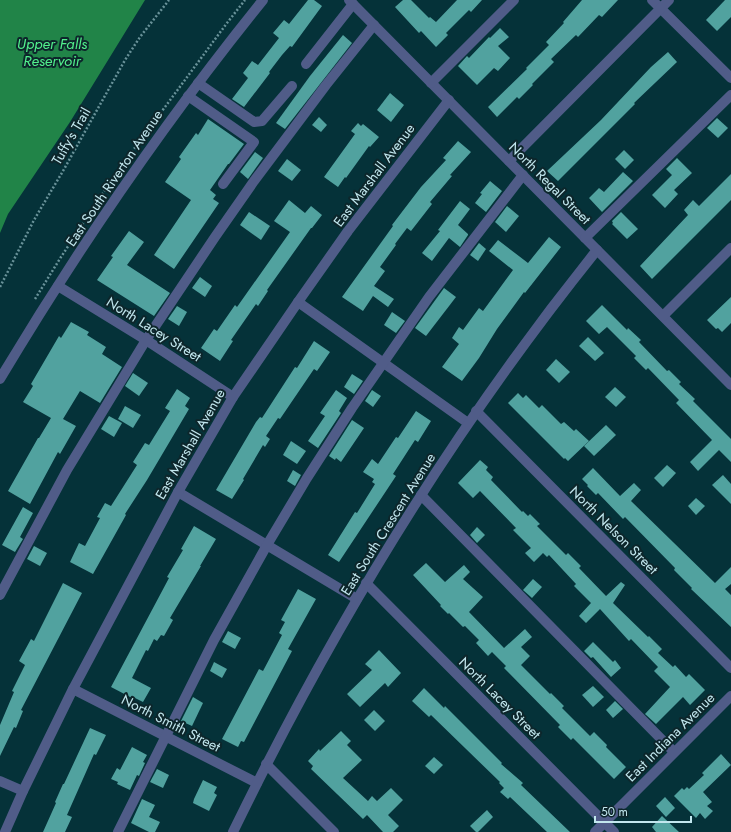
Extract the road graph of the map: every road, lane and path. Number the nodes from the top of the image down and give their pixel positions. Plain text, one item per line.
1 (169, 0) edge
2 (262, 0) edge
3 (514, 0) edge
4 (652, 0) edge
5 (669, 0) edge
6 (351, 2) edge
7 (661, 8) junction
8 (374, 25) junction
9 (306, 64) dead end
10 (731, 78) edge
11 (198, 83) junction
12 (431, 83) junction
13 (292, 86) dead end
14 (731, 95) edge
15 (188, 96) junction
16 (449, 100) junction
17 (509, 161) junction
18 (523, 175) junction
19 (223, 184) dead end
20 (585, 238) junction
21 (731, 248) edge
22 (597, 250) junction
23 (58, 286) junction
24 (0, 287) edge
25 (298, 302) junction
26 (662, 316) junction
27 (146, 340) junction
28 (384, 363) junction
29 (0, 379) edge
30 (731, 385) edge
31 (233, 397) junction
32 (476, 411) junction
33 (468, 423) junction
34 (178, 492) junction
35 (421, 495) junction
36 (267, 545) junction
37 (366, 583) junction
38 (0, 594) edge
39 (357, 599) junction
40 (731, 668) edge
41 (73, 689) junction
42 (731, 696) edge
43 (165, 736) junction
44 (674, 752) junction
45 (266, 764) junction
46 (0, 781) edge
47 (257, 783) junction
48 (23, 791) junction
49 (604, 823) junction
50 (5, 832) edge
51 (118, 832) edge
52 (233, 832) edge
53 (334, 832) edge
54 (595, 832) edge
55 (614, 832) edge

1 - 24 path, Tuffy's Trail
2 - 11 street, East South Riverton Avenue
3 - 12 street
4 - 7 street
5 - 7 street
6 - 8 street, North Regal Street
6 - 9 street
7 - 10 street
7 - 17 street
8 - 12 street, North Regal Street
8 - 27 street
11 - 13 street
11 - 15 street, East South Riverton Avenue
12 - 16 street, North Regal Street
14 - 20 street
15 - 19 street
15 - 23 street, East South Riverton Avenue
16 - 17 street, North Regal Street
16 - 25 street, East Marshall Avenue
17 - 18 street, North Regal Street
18 - 20 street, North Regal Street
18 - 28 street
20 - 22 street, North Regal Street
21 - 26 street
22 - 26 street, North Regal Street
22 - 32 street, East South Crescent Avenue
23 - 27 street, North Lacey Street
23 - 29 street, East South Riverton Avenue
25 - 28 street
25 - 31 street, East Marshall Avenue
26 - 30 street, North Regal Street
27 - 31 street, North Lacey Street
27 - 38 street
28 - 33 street
28 - 36 street
31 - 34 street, East Marshall Avenue
32 - 33 street, East South Crescent Avenue
32 - 40 street, North Nelson Street
33 - 35 street, East South Crescent Avenue
34 - 36 street
34 - 41 street, East Marshall Avenue
35 - 37 street, East South Crescent Avenue
35 - 44 street
36 - 39 street
36 - 43 street
37 - 39 street, East South Crescent Avenue
37 - 49 street, North Lacey Street
39 - 45 street, East South Crescent Avenue
41 - 43 street, North Smith Street
41 - 48 street, East Marshall Avenue
42 - 44 street, East Indiana Avenue
43 - 47 street, North Smith Street
43 - 51 street
44 - 49 street, East Indiana Avenue
45 - 47 street, East South Crescent Avenue
45 - 53 street
46 - 48 street
47 - 52 street, East South Crescent Avenue
48 - 50 street, East Marshall Avenue
49 - 54 street, East Indiana Avenue
49 - 55 street, North Lacey Street

